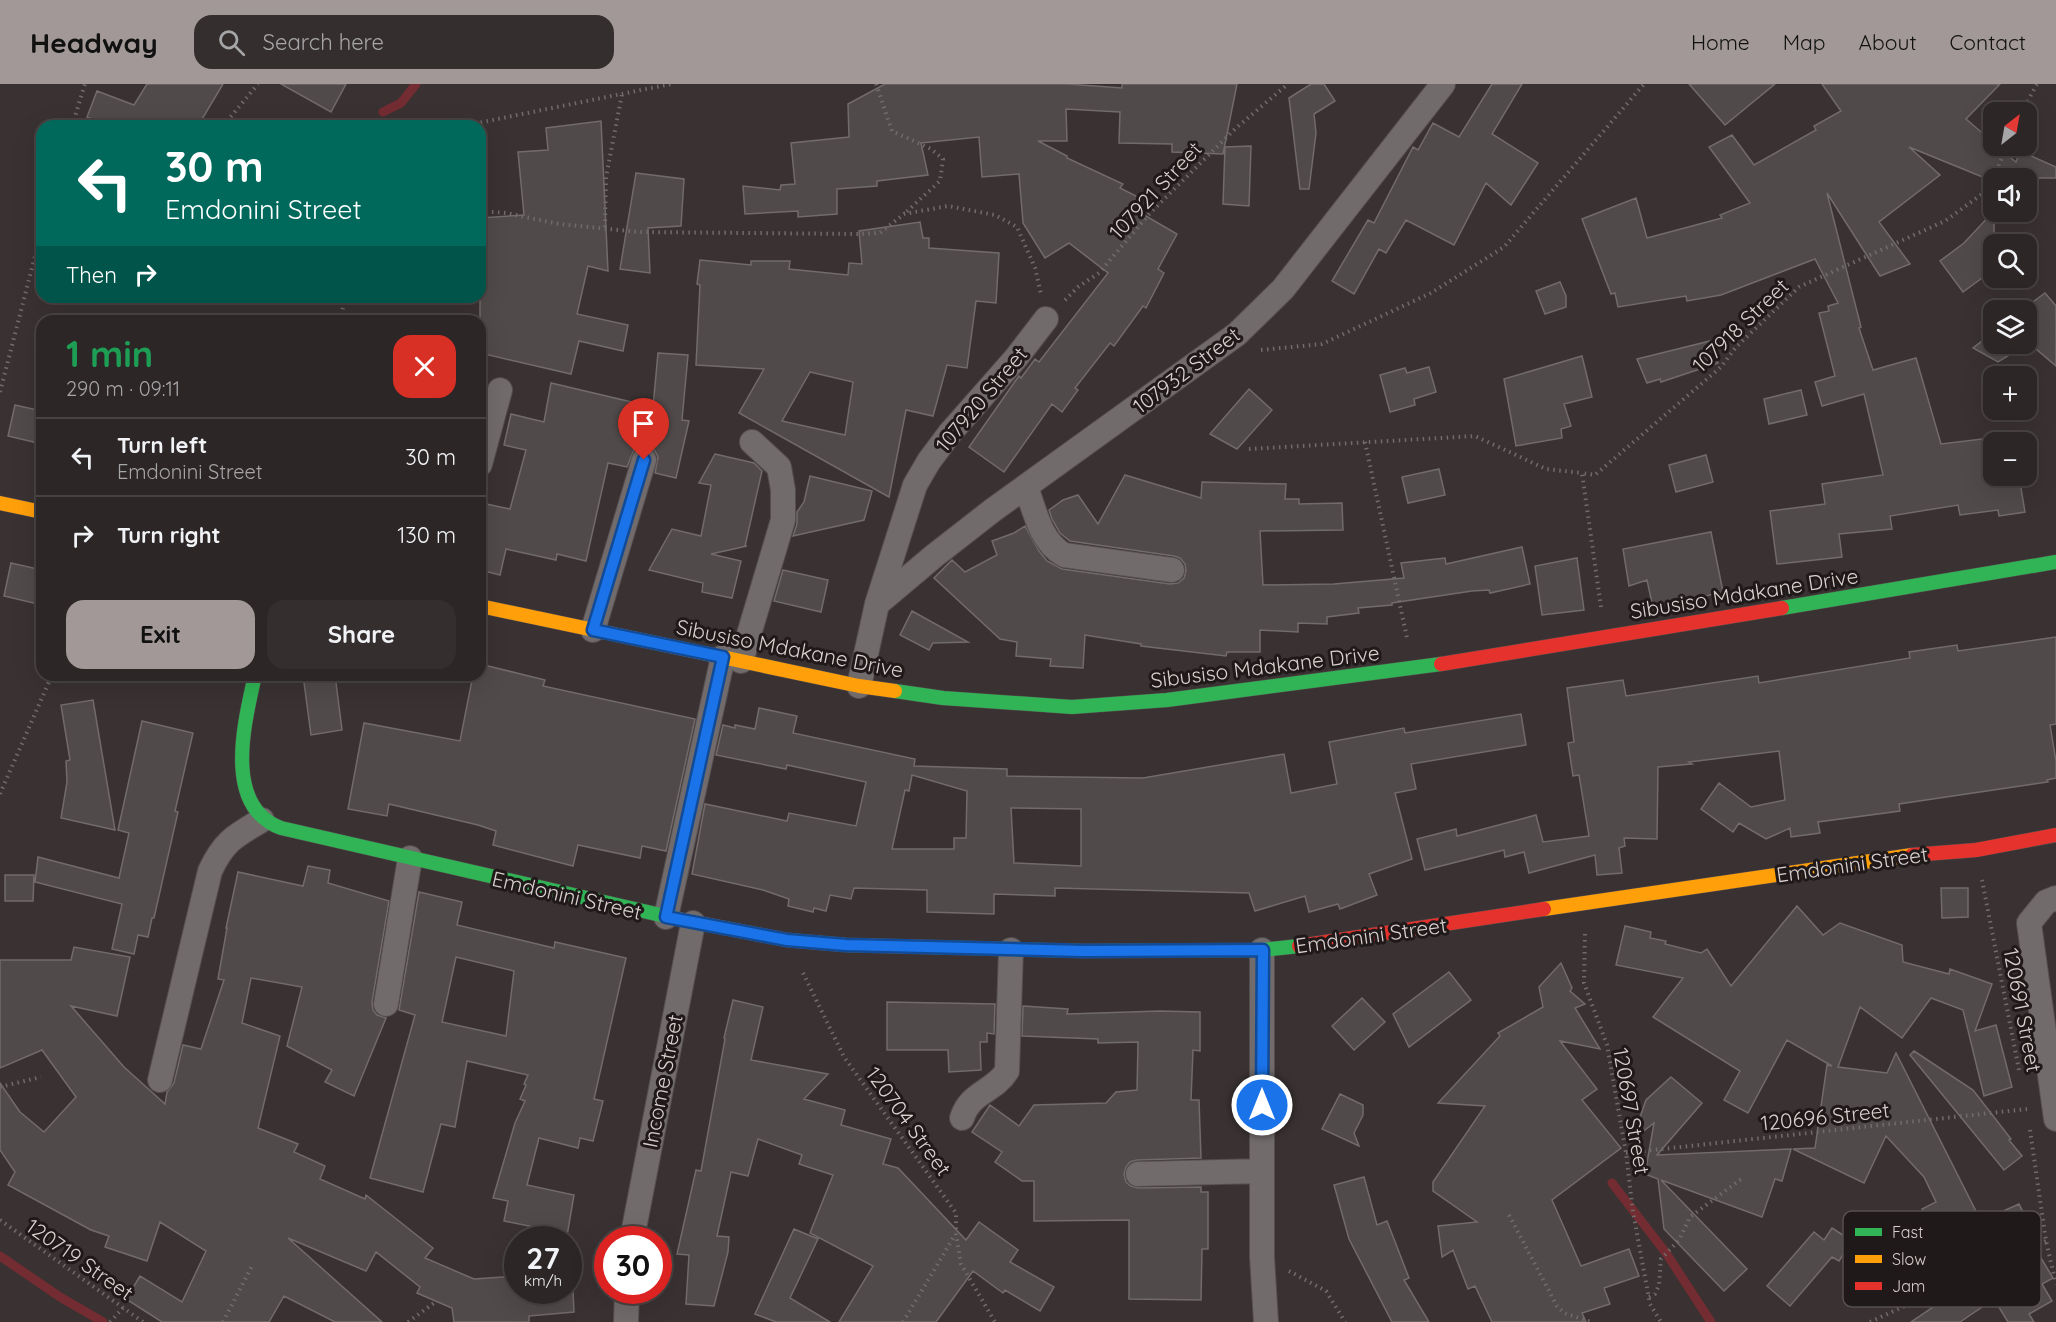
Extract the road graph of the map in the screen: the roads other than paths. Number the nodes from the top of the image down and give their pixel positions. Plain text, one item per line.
1 (1443, 84) edge
2 (1046, 318) road end
3 (500, 390) dead end
4 (486, 442) edge
5 (752, 442) dead end
6 (644, 460) dead end
7 (1026, 487) junction
8 (0, 503) edge
9 (36, 511) edge
10 (2056, 562) edge
11 (1172, 570) dead end
12 (877, 604) junction
13 (486, 607) edge
14 (593, 630) junction
15 (732, 659) junction
16 (254, 681) edge
17 (859, 686) junction
18 (262, 820) junction
19 (2056, 835) edge
20 (410, 858) junction
21 (2056, 898) edge
22 (666, 917) junction
23 (693, 923) junction
24 (1011, 950) junction
25 (1263, 950) junction
26 (386, 1004) dead end
27 (160, 1080) dead end
28 (962, 1118) dead end
29 (2056, 1119) edge
30 (1262, 1171) junction
31 (1138, 1174) dead end
32 (635, 1226) edge
33 (627, 1304) edge
34 (626, 1322) edge
35 (1266, 1322) edge

1 - 7 street, 107932 Street
2 - 12 street, 107920 Street
3 - 4 street
5 - 15 street
6 - 14 street
7 - 11 street
7 - 12 street, 107932 Street
8 - 9 street
10 - 17 street, Sibusiso Mdakane Drive
12 - 17 street, 107920 Street
13 - 14 street, Sibusiso Mdakane Drive
14 - 15 street, Sibusiso Mdakane Drive
15 - 17 street, Sibusiso Mdakane Drive
15 - 22 street
16 - 18 street
18 - 20 street, Emdonini Street
18 - 27 street
19 - 25 street, Emdonini Street
20 - 22 street, Emdonini Street
20 - 26 street
21 - 29 street
22 - 23 street, Emdonini Street
23 - 24 street, Emdonini Street
23 - 32 street, Income Street
24 - 25 street, Emdonini Street
24 - 28 street
25 - 30 street
30 - 31 street
30 - 35 street
33 - 34 street

